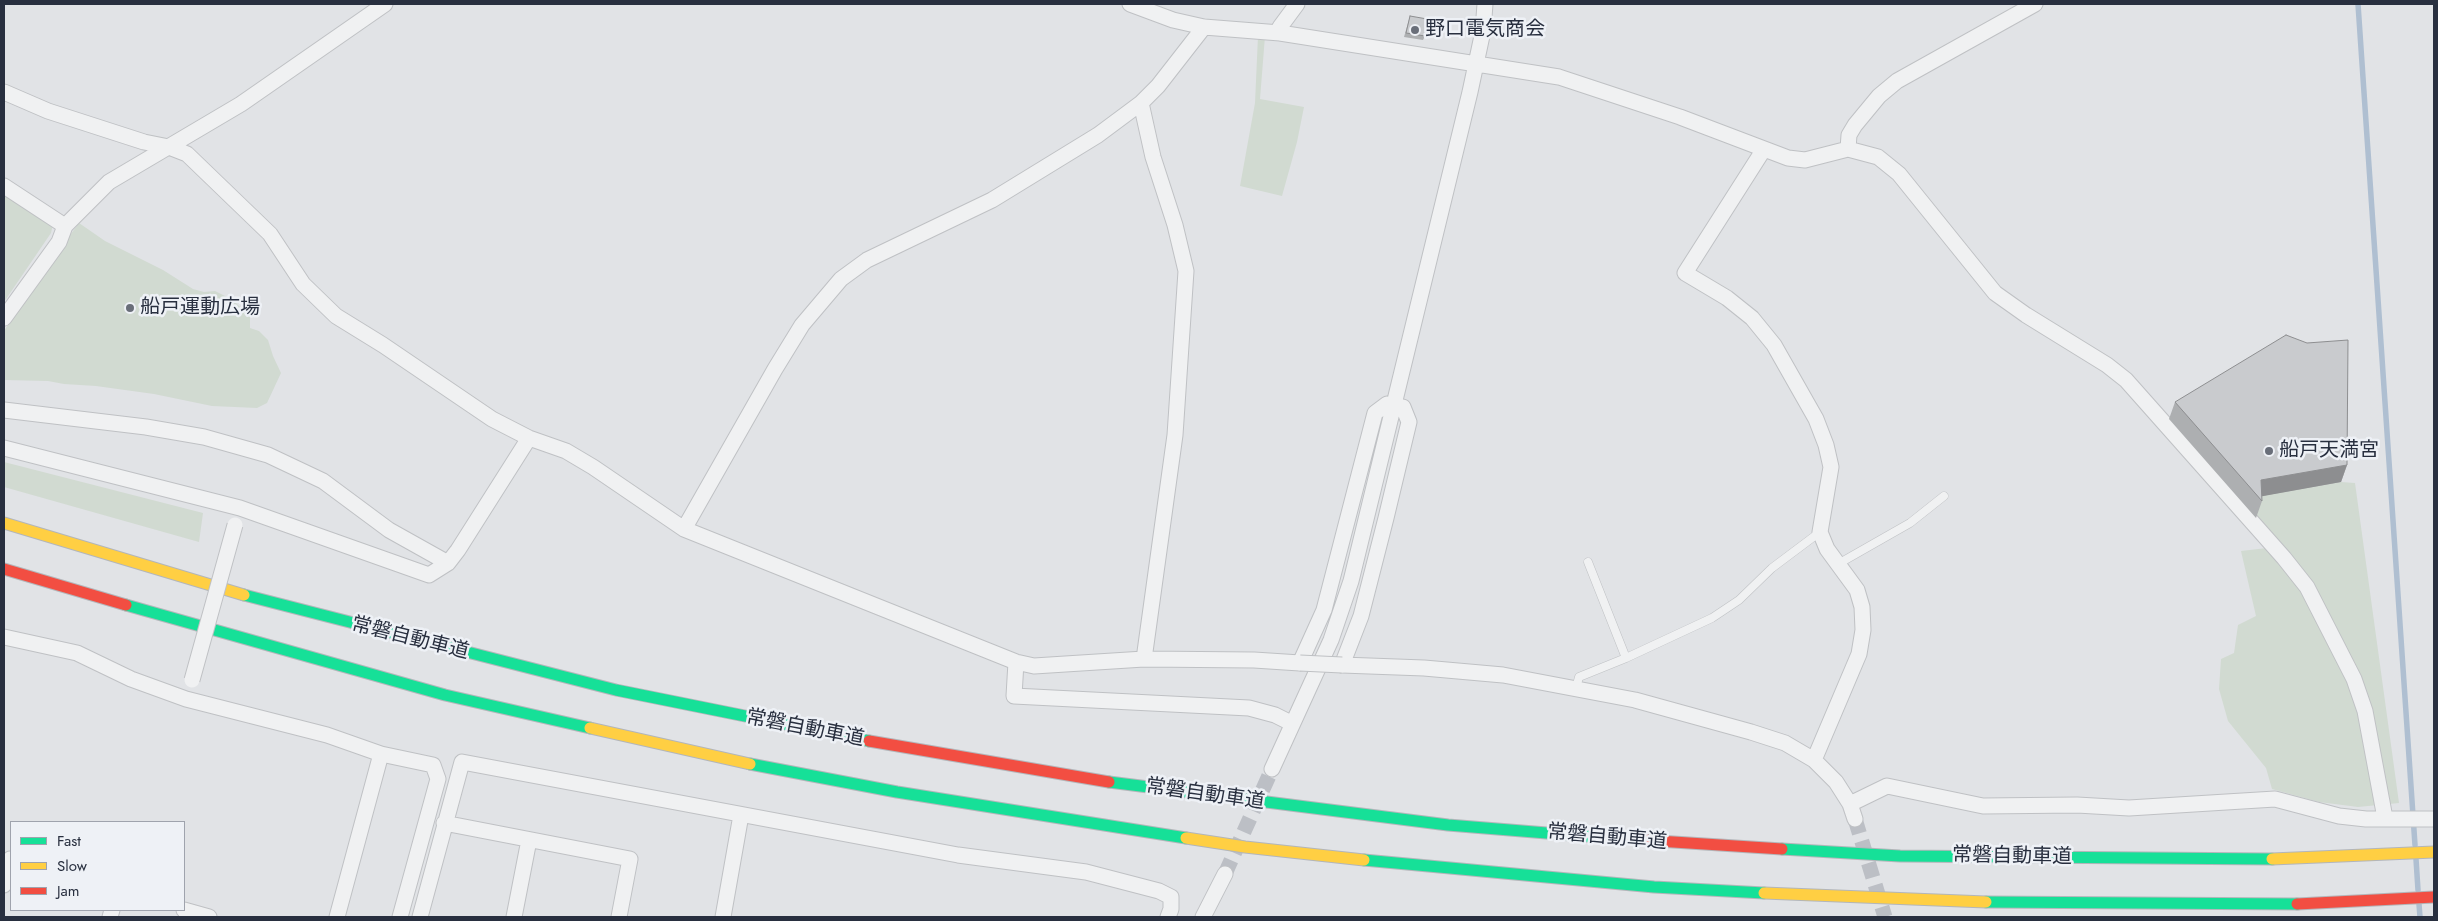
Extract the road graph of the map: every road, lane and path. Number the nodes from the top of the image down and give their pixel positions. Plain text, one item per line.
1 (385, 4) edge
2 (1130, 4) edge
3 (1297, 4) edge
4 (1485, 4) edge
5 (2034, 4) edge
6 (1204, 27) junction
7 (1280, 33) junction
8 (1476, 63) junction
9 (4, 92) edge
10 (1142, 103) junction
11 (169, 147) junction
12 (1764, 149) junction
13 (1848, 149) junction
14 (4, 186) edge
15 (65, 226) junction
16 (4, 318) edge
17 (1395, 405) junction
18 (4, 410) edge
19 (529, 438) junction
20 (4, 448) edge
21 (1944, 496) dead end
22 (240, 508) junction
23 (4, 523) edge
24 (684, 529) junction
25 (1820, 532) junction
26 (1588, 562) dead end
27 (448, 563) junction
28 (1838, 564) junction
29 (4, 569) edge
30 (4, 637) edge
31 (1626, 658) junction
32 (1144, 659) junction
33 (1016, 662) junction
34 (1300, 663) junction
35 (1342, 665) junction
36 (1576, 688) junction
37 (186, 699) junction
38 (1291, 723) junction
39 (381, 754) junction
40 (1814, 760) junction
41 (1272, 769) tunnel mouth
42 (1850, 804) junction
43 (742, 815) junction
44 (2385, 818) junction
45 (1855, 819) tunnel mouth
46 (2434, 819) edge
47 (444, 823) junction
48 (529, 840) junction
49 (2434, 852) edge
50 (8, 859) edge
51 (1225, 874) tunnel mouth
52 (4, 885) edge
53 (2434, 897) edge
54 (185, 910) edge
55 (209, 917) edge
56 (337, 917) edge
57 (400, 917) edge
58 (420, 917) edge
59 (514, 917) edge
60 (619, 917) edge
61 (723, 917) edge
62 (1168, 917) edge
63 (1204, 917) edge

1 - 11 street
2 - 6 street
3 - 7 street
4 - 8 street
5 - 13 street
6 - 7 street
6 - 10 street
7 - 8 street
8 - 12 street
8 - 17 street
9 - 11 street
10 - 24 street
10 - 32 street
11 - 15 street
11 - 19 street
12 - 13 street
12 - 25 street
13 - 44 street
14 - 15 street
15 - 16 street
17 - 34 street
17 - 35 street
17 - 38 street
18 - 27 street
19 - 24 street
19 - 27 street
20 - 22 street
21 - 28 lane
22 - 27 street
22 - 37 street, bridge
23 - 49 highway, 常磐自動車道
24 - 33 street
25 - 28 street
25 - 31 lane
26 - 31 lane
28 - 40 street
29 - 53 highway
30 - 37 street
31 - 36 lane
32 - 33 street
32 - 34 street
33 - 38 street
34 - 35 street, bridge
35 - 36 street
36 - 40 street
37 - 39 street
38 - 41 street
39 - 56 street
39 - 57 street
40 - 42 street
42 - 44 street
42 - 45 street
43 - 47 street
43 - 61 street
43 - 62 street
44 - 46 street
47 - 48 street
47 - 58 street
48 - 59 street
48 - 60 street
50 - 52 street
51 - 63 street
54 - 55 street

